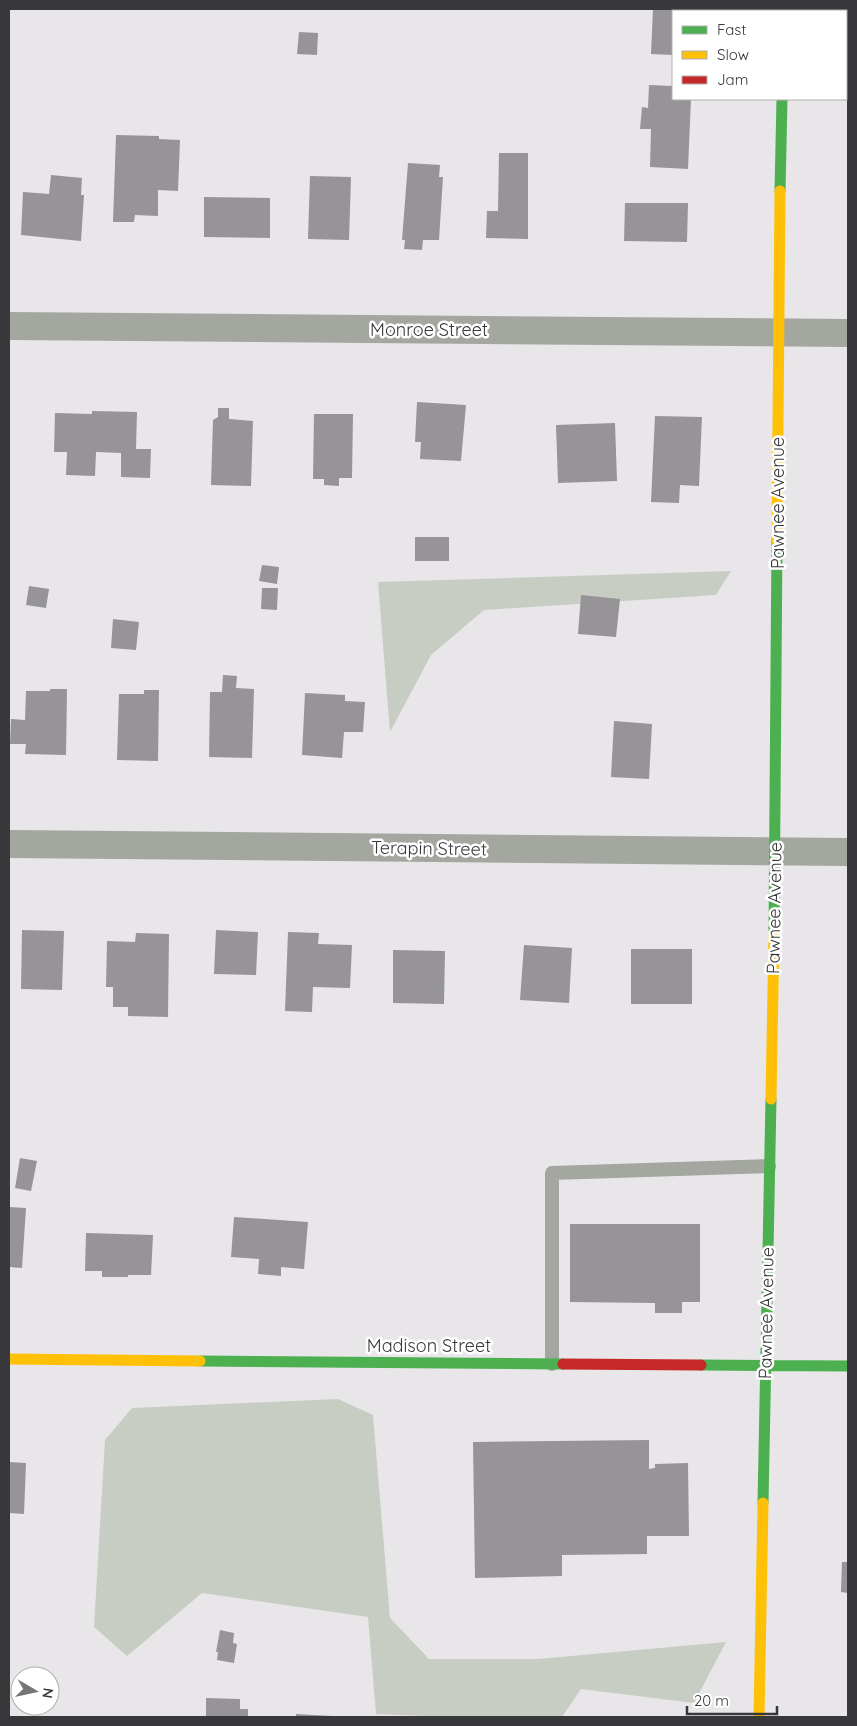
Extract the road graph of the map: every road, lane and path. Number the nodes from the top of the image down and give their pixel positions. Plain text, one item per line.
1 (782, 100) edge
2 (9, 326) edge
3 (778, 332) junction
4 (848, 333) edge
5 (9, 844) edge
6 (776, 851) junction
7 (848, 852) edge
8 (769, 1166) junction
9 (9, 1359) edge
10 (552, 1364) junction
11 (765, 1365) junction
12 (848, 1366) edge
13 (759, 1717) edge

1 - 3 street, Pawnee Avenue
2 - 3 street, Monroe Street
3 - 4 street, Monroe Street
3 - 6 street, Pawnee Avenue
5 - 6 street, Terapin Street
6 - 7 street, Terapin Street
6 - 8 street, Pawnee Avenue
8 - 10 lane
8 - 11 street, Pawnee Avenue
9 - 10 street, Madison Street
10 - 11 street, Madison Street
11 - 12 street, Madison Street
11 - 13 street, Pawnee Avenue

